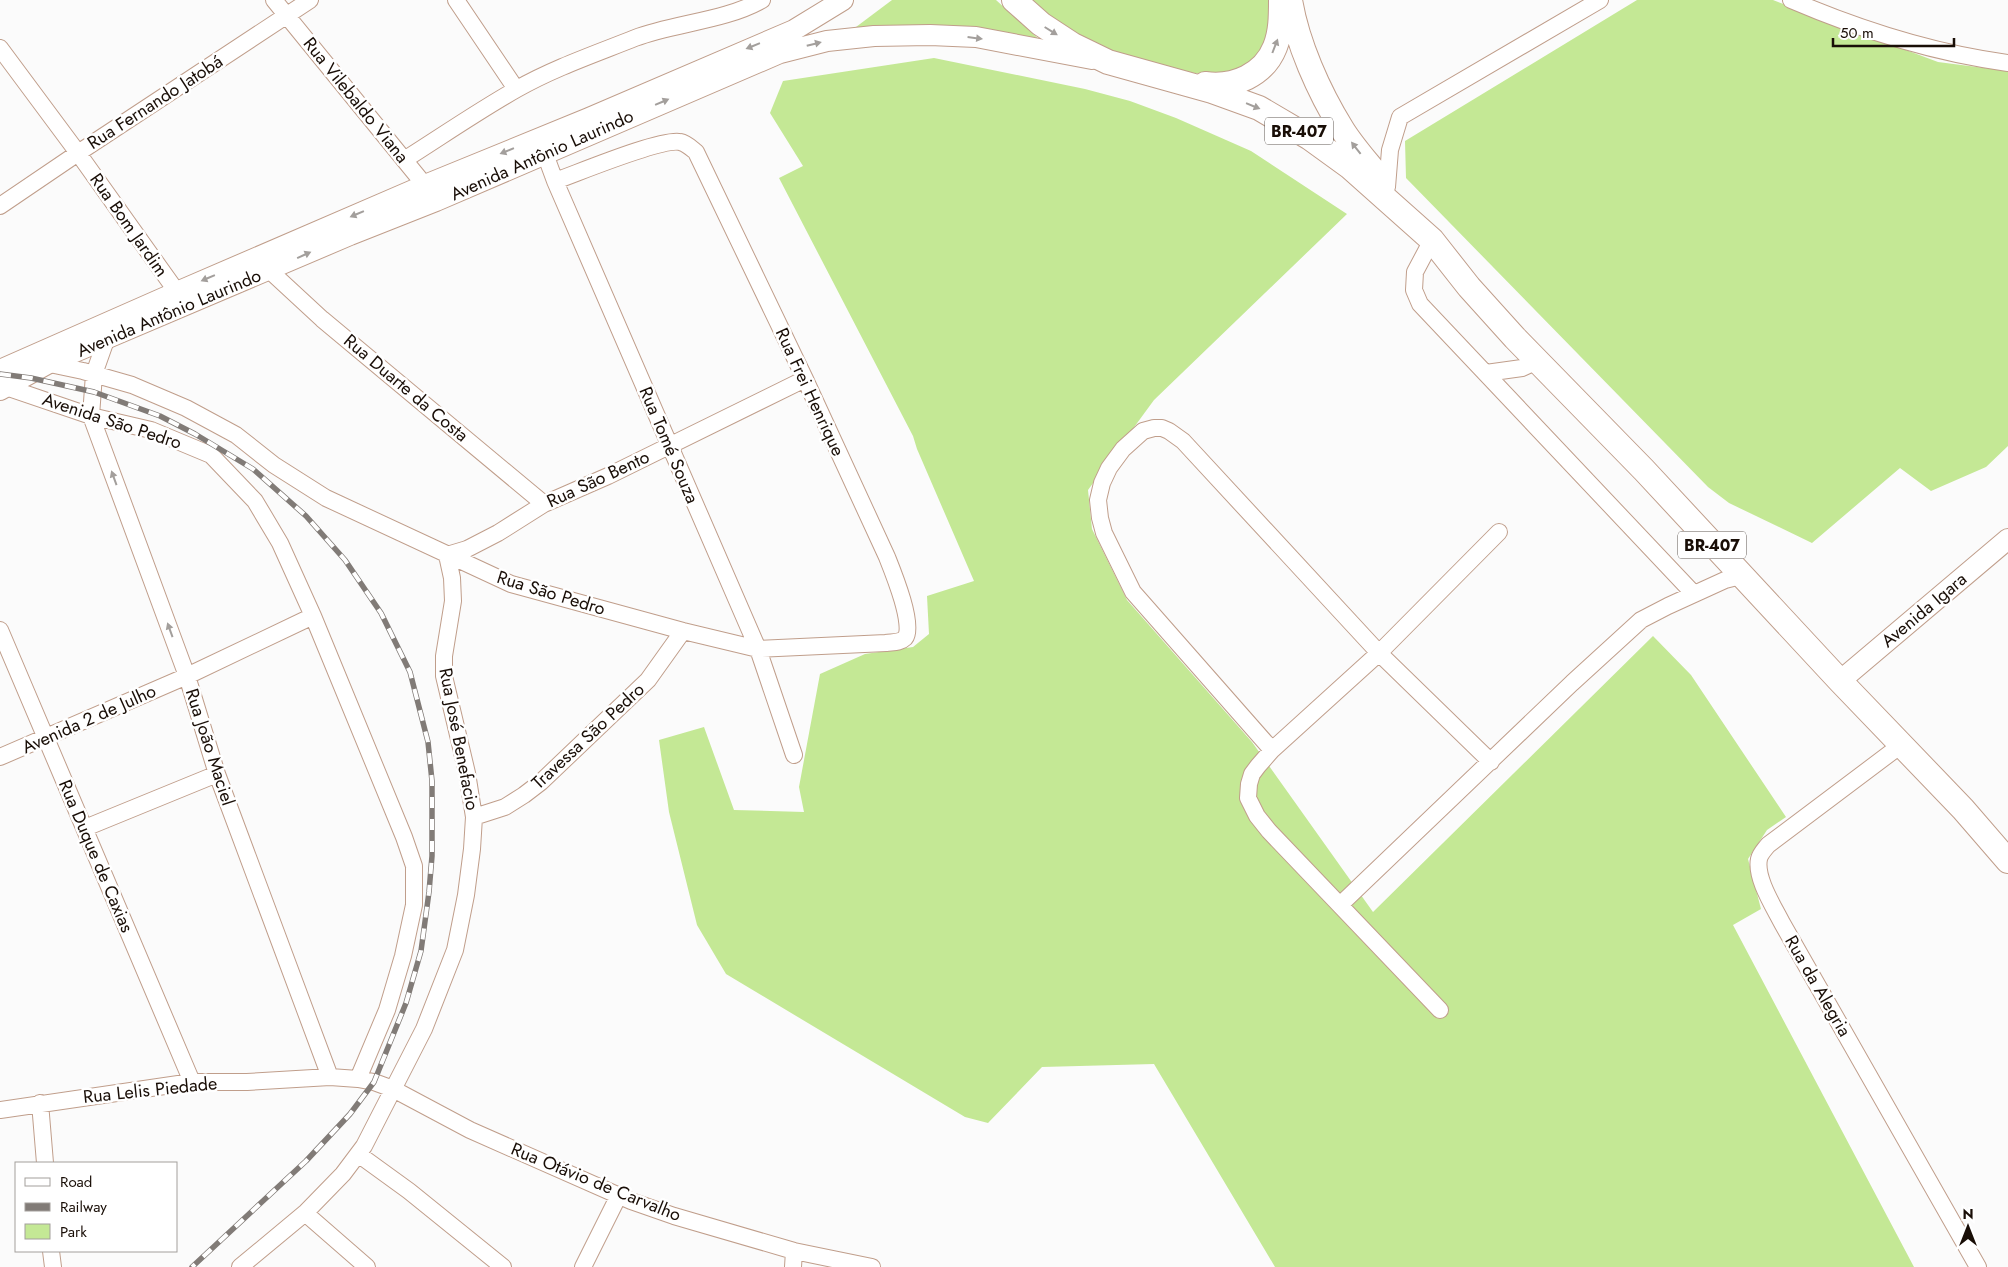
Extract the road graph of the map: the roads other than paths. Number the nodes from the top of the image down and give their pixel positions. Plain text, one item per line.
1 (274, 0) edge
2 (310, 0) edge
3 (456, 0) edge
4 (762, 0) edge
5 (843, 0) edge
6 (1014, 0) edge
7 (1281, 0) edge
8 (1290, 0) edge
9 (1600, 0) edge
10 (1791, 0) edge
11 (287, 16) junction
12 (0, 48) edge
13 (1108, 62) junction
14 (2008, 63) edge
15 (1156, 76) junction
16 (516, 89) junction
17 (542, 146) junction
18 (78, 153) junction
19 (404, 160) junction
20 (556, 181) junction
21 (1387, 188) junction
22 (431, 193) junction
23 (0, 206) edge
24 (1425, 234) junction
25 (269, 270) junction
26 (180, 299) junction
27 (106, 340) junction
28 (1538, 361) junction
29 (49, 364) junction
30 (1486, 373) junction
31 (94, 374) junction
32 (4, 376) edge
33 (805, 379) junction
34 (91, 416) junction
35 (670, 446) junction
36 (544, 504) junction
37 (1499, 532) dead end
38 (2008, 539) edge
39 (447, 555) junction
40 (1741, 576) junction
41 (1694, 594) junction
42 (313, 616) junction
43 (0, 630) edge
44 (683, 631) junction
45 (758, 649) junction
46 (1379, 652) junction
47 (187, 676) junction
48 (1840, 681) junction
49 (45, 737) junction
50 (1901, 746) junction
51 (1272, 750) junction
52 (794, 755) dead end
53 (0, 758) edge
54 (1491, 762) junction
55 (217, 774) junction
56 (474, 817) junction
57 (85, 828) junction
58 (2008, 861) edge
59 (1341, 904) junction
60 (1440, 1010) dead end
61 (330, 1077) junction
62 (358, 1079) junction
63 (192, 1082) junction
64 (393, 1089) junction
65 (40, 1102) junction
66 (0, 1110) edge
67 (358, 1154) junction
68 (45, 1162) edge
69 (619, 1196) junction
70 (306, 1213) junction
71 (51, 1252) edge
72 (794, 1259) edge
73 (53, 1267) edge
74 (240, 1267) edge
75 (367, 1267) edge
76 (503, 1267) edge
77 (582, 1267) edge
78 (872, 1267) edge
79 (1978, 1267) edge

1 - 11 street, Rua Vilebaldo Viana
2 - 11 street, Rua Fernando Jatobá
3 - 16 street
4 - 16 street
5 -> 17 main road, Avenida Antônio Laurindo
6 -> 13 highway, BR-407
15 -> 7 highway, BR-407
21 -> 8 highway, BR-407
9 - 21 street
10 - 14 street
11 - 18 street, Rua Fernando Jatobá
11 - 19 street, Rua Vilebaldo Viana
12 - 18 street, Rua Bom Jardim
13 - 15 highway, BR-407
17 -> 13 main road, Avenida Antônio Laurindo
15 -> 24 highway, BR-407
16 - 19 street
17 - 20 street, Rua Tomé Souza
17 - 22 main road, Avenida Antônio Laurindo
18 - 23 street, Rua Fernando Jatobá
18 - 26 street, Rua Bom Jardim
19 - 22 street, Rua Vilebaldo Viana
20 - 33 street, Rua Frei Henrique
20 - 35 street, Rua Tomé Souza
21 - 24 highway, BR-407
25 -> 22 main road, Avenida Antônio Laurindo
22 -> 26 main road, Avenida Antônio Laurindo
24 - 28 highway, BR-407
24 - 30 street
25 - 26 main road, Avenida Antônio Laurindo
25 - 36 street, Rua Duarte da Costa
26 - 27 main road, Avenida Antônio Laurindo
26 - 32 main road, Avenida Antônio Laurindo
27 - 29 main road, Avenida Antônio Laurindo
27 - 31 street
28 - 30 street
28 - 40 highway, BR-407
29 - 31 street, Rua São Pedro
29 - 32 main road, Avenida Antônio Laurindo
29 - 32 street, Rua São Pedro
30 - 41 street
31 - 34 street
31 - 39 street, Rua São Pedro
32 - 34 street, Avenida São Pedro
33 - 35 street, Rua São Bento
33 - 45 street, Rua Frei Henrique
34 - 42 street, Avenida São Pedro
47 -> 34 street, Rua João Maciel
35 - 36 street, Rua São Bento
35 - 45 street, Rua Tomé Souza
36 - 39 street, Rua São Bento
37 - 46 street
38 - 48 main road, Avenida Igara
39 - 44 street, Rua São Pedro
39 - 56 street, Rua José Benefacio
40 - 41 street
40 - 48 highway, BR-407
41 - 54 street
42 - 47 street, Avenida 2 de Julho
42 - 62 street
43 - 49 street, Rua Duque de Caxias
44 - 45 street, Rua São Pedro
44 - 56 street, Travessa São Pedro
45 - 52 street, Rua Tomé Souza
46 - 51 street
46 - 51 street
46 - 54 street
47 - 49 street, Avenida 2 de Julho
47 - 55 street, Rua João Maciel
48 - 50 highway, BR-407
49 - 53 street, Avenida 2 de Julho
49 - 57 street, Rua Duque de Caxias
50 - 58 highway, BR-407
50 - 79 street, Rua da Alegria
51 - 59 street
54 - 59 street
55 - 57 street
55 - 61 street, Rua João Maciel
56 - 64 street, Rua José Benefacio
57 - 63 street, Rua Duque de Caxias
59 - 60 street
61 - 62 street, Rua Otávio de Carvalho
61 - 63 street, Rua Lelis Piedade
62 - 64 street, Rua Otávio de Carvalho
63 - 65 street, Rua Lelis Piedade
64 - 67 street, Rua José Benefacio
64 - 69 street, Rua Otávio de Carvalho
65 - 66 street, Rua Lelis Piedade
65 - 68 street
67 - 70 street, Rua José Benefacio
67 - 76 street
69 - 72 street, Rua Otávio de Carvalho
69 - 77 street
70 - 74 street, Rua José Benefacio
70 - 75 street
71 - 73 street
72 - 78 street, Rua Otávio de Carvalho

